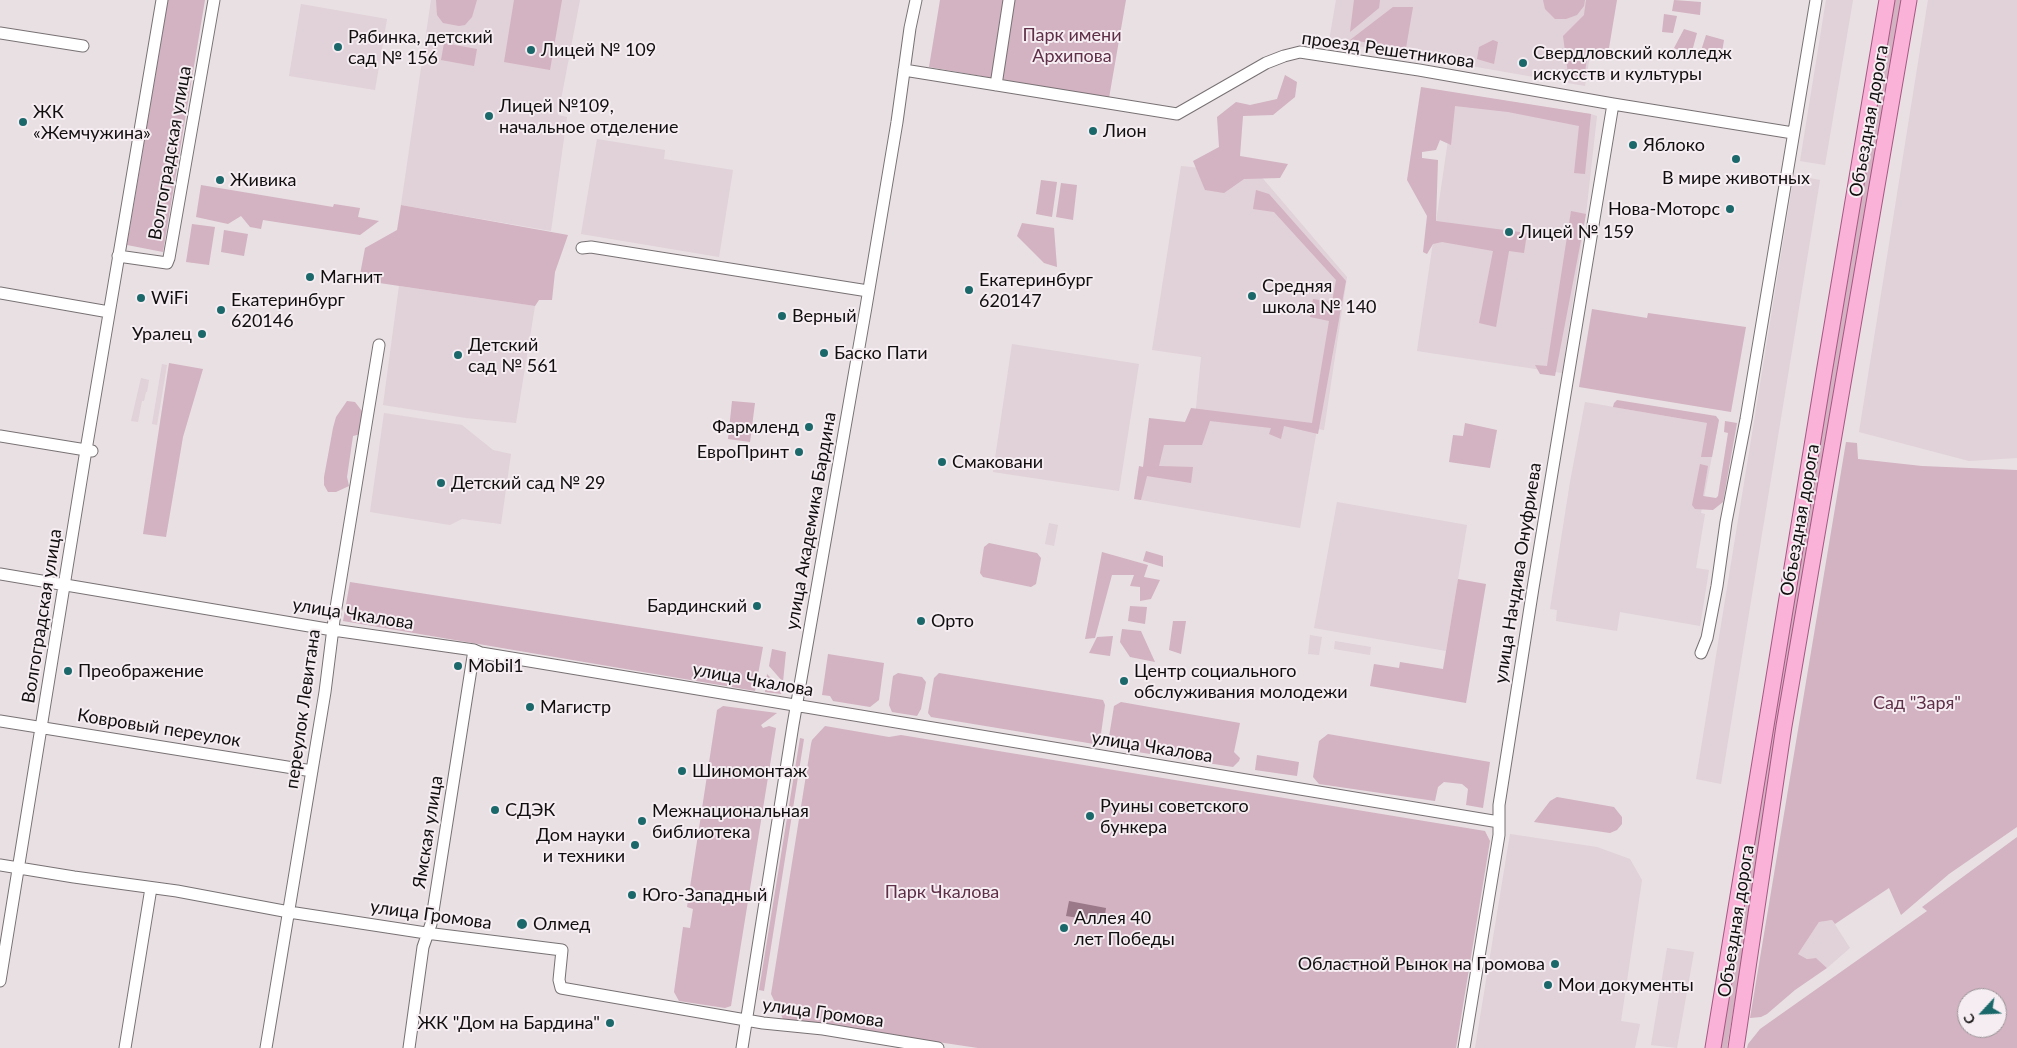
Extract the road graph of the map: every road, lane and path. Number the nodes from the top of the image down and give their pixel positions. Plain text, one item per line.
1 (162, 0) edge
2 (214, 0) edge
3 (916, 0) edge
4 (1009, 0) edge
5 (1816, 0) edge
6 (1887, 0) edge
7 (1909, 0) edge
8 (0, 33) edge
9 (83, 46) dead end
10 (904, 70) junction
11 (996, 85) junction
12 (1613, 104) junction
13 (1793, 133) junction
14 (582, 248) dead end
15 (118, 256) junction
16 (868, 291) junction
17 (0, 293) edge
18 (109, 312) junction
19 (379, 345) dead end
20 (0, 436) edge
21 (89, 450) junction
22 (0, 574) edge
23 (65, 584) junction
24 (333, 630) junction
25 (474, 650) junction
26 (1701, 653) dead end
27 (797, 705) junction
28 (0, 721) edge
29 (42, 728) junction
30 (312, 771) junction
31 (1499, 822) junction
32 (0, 864) edge
33 (19, 868) junction
34 (151, 888) junction
35 (289, 912) junction
36 (426, 933) junction
37 (0, 981) edge
38 (746, 1021) junction
39 (125, 1048) edge
40 (266, 1048) edge
41 (409, 1048) edge
42 (742, 1048) edge
43 (938, 1048) edge
44 (1464, 1048) edge
45 (1713, 1048) edge
46 (1736, 1048) edge

1 - 15 street, Волгоградская улица
2 - 15 street, Волгоградская улица
3 - 10 street, улица Академика Бардина
4 - 11 street
5 - 13 street
6 - 45 main road, Объездная дорога
7 - 46 main road, Объездная дорога
8 - 9 street
10 - 11 street, проезд Решетникова
10 - 16 street, улица Академика Бардина
11 - 12 street, проезд Решетникова
12 - 13 street, проезд Решетникова
12 - 31 street, улица Начдива Онуфриева
13 - 26 street
14 - 16 street
15 - 18 street, Волгоградская улица
16 - 27 street, улица Академика Бардина
17 - 18 street
18 - 21 street, Волгоградская улица
19 - 24 street, переулок Левитана
20 - 21 street
21 - 23 street, Волгоградская улица
22 - 23 street, улица Чкалова
23 - 24 street, улица Чкалова
23 - 29 street, Волгоградская улица
24 - 25 street, улица Чкалова
24 - 30 street, переулок Левитана
25 - 27 street, улица Чкалова
25 - 36 street, Ямская улица
27 - 31 street, улица Чкалова
27 - 38 street, улица Академика Бардина
28 - 29 street, Ковровый переулок
29 - 30 street, Ковровый переулок
29 - 33 street, Волгоградская улица
30 - 35 street, переулок Левитана
31 - 44 street, улица Начдива Онуфриева
32 - 33 street, улица Громова
33 - 34 street, улица Громова
33 - 37 street, Волгоградская улица
34 - 35 street, улица Громова
34 - 39 street
35 - 36 street, улица Громова
35 - 40 street, переулок Левитана
36 - 38 street, улица Громова
36 - 41 street, Ямская улица
38 - 42 street, улица Академика Бардина
38 - 43 street, улица Громова

